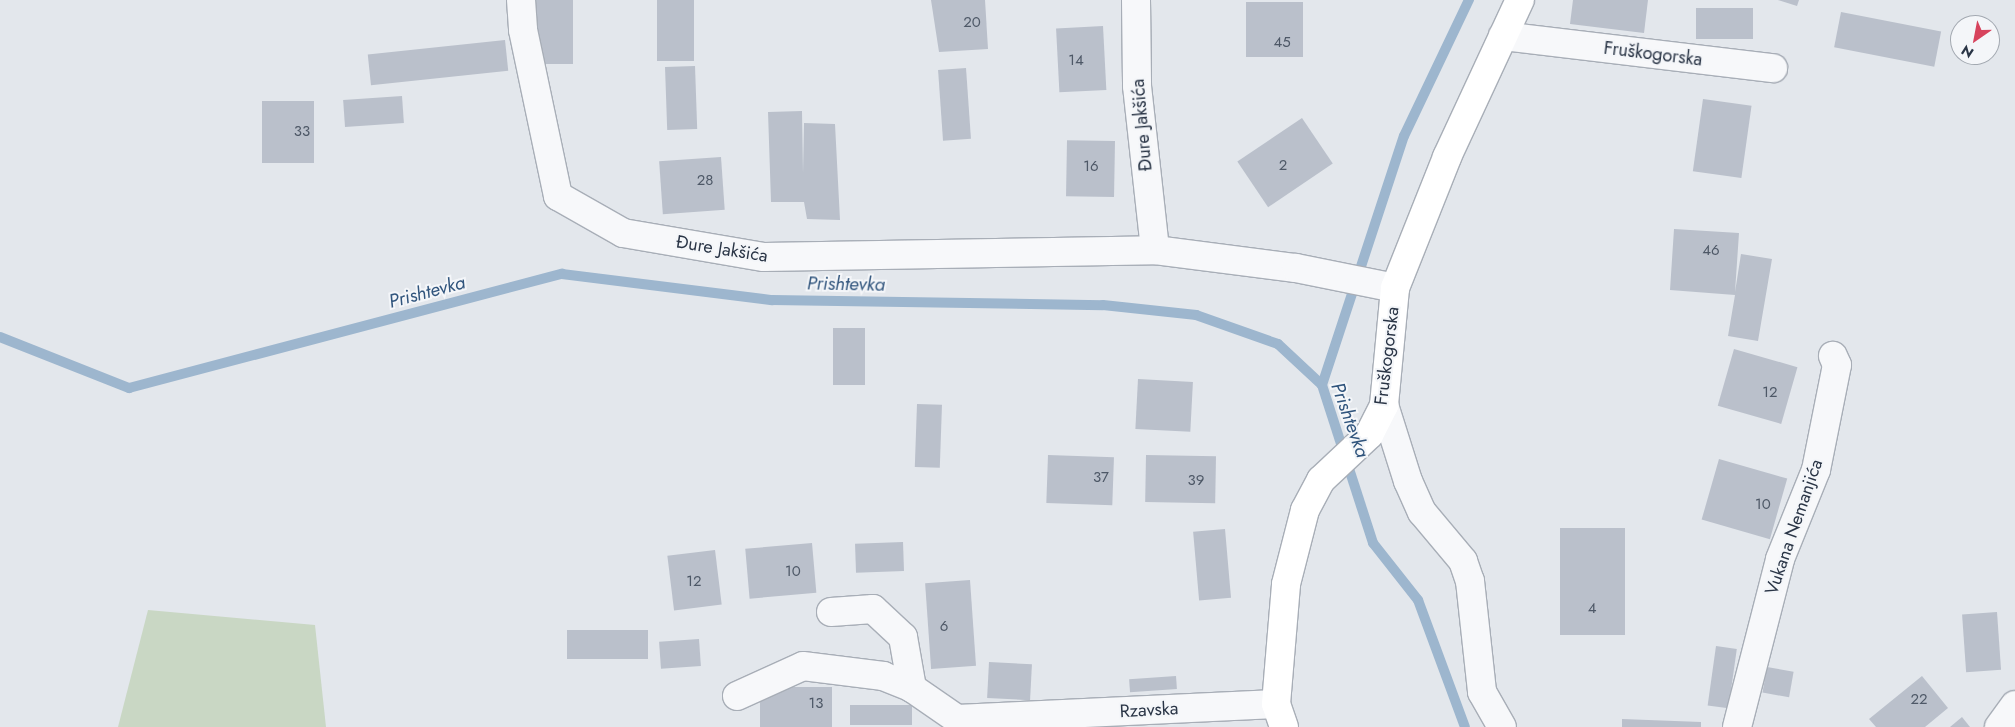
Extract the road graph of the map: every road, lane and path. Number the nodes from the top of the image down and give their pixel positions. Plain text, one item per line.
1 (521, 0) edge
2 (1136, 0) edge
3 (1520, 0) edge
4 (1503, 36) junction
5 (1773, 68) dead end
6 (1155, 250) junction
7 (1395, 288) junction
8 (1834, 356) dead end
9 (1384, 406) junction
10 (831, 612) dead end
11 (912, 688) junction
12 (737, 696) dead end
13 (2015, 705) edge
14 (1280, 715) edge
15 (1502, 727) edge
16 (1737, 727) edge
17 (1999, 727) edge

1 - 6 street, Đure Jakšića
2 - 6 street, Đure Jakšića
3 - 4 street, Fruškogorska
4 - 5 street, Fruškogorska
4 - 7 street, Fruškogorska
6 - 7 street, Đure Jakšića
7 - 9 street, Fruškogorska
8 - 16 street, Vukana Nemanjića
9 - 14 street, Fruškogorska
9 - 15 street
10 - 11 street
11 - 12 street, Rzavska
11 - 14 street, Rzavska
13 - 17 street

